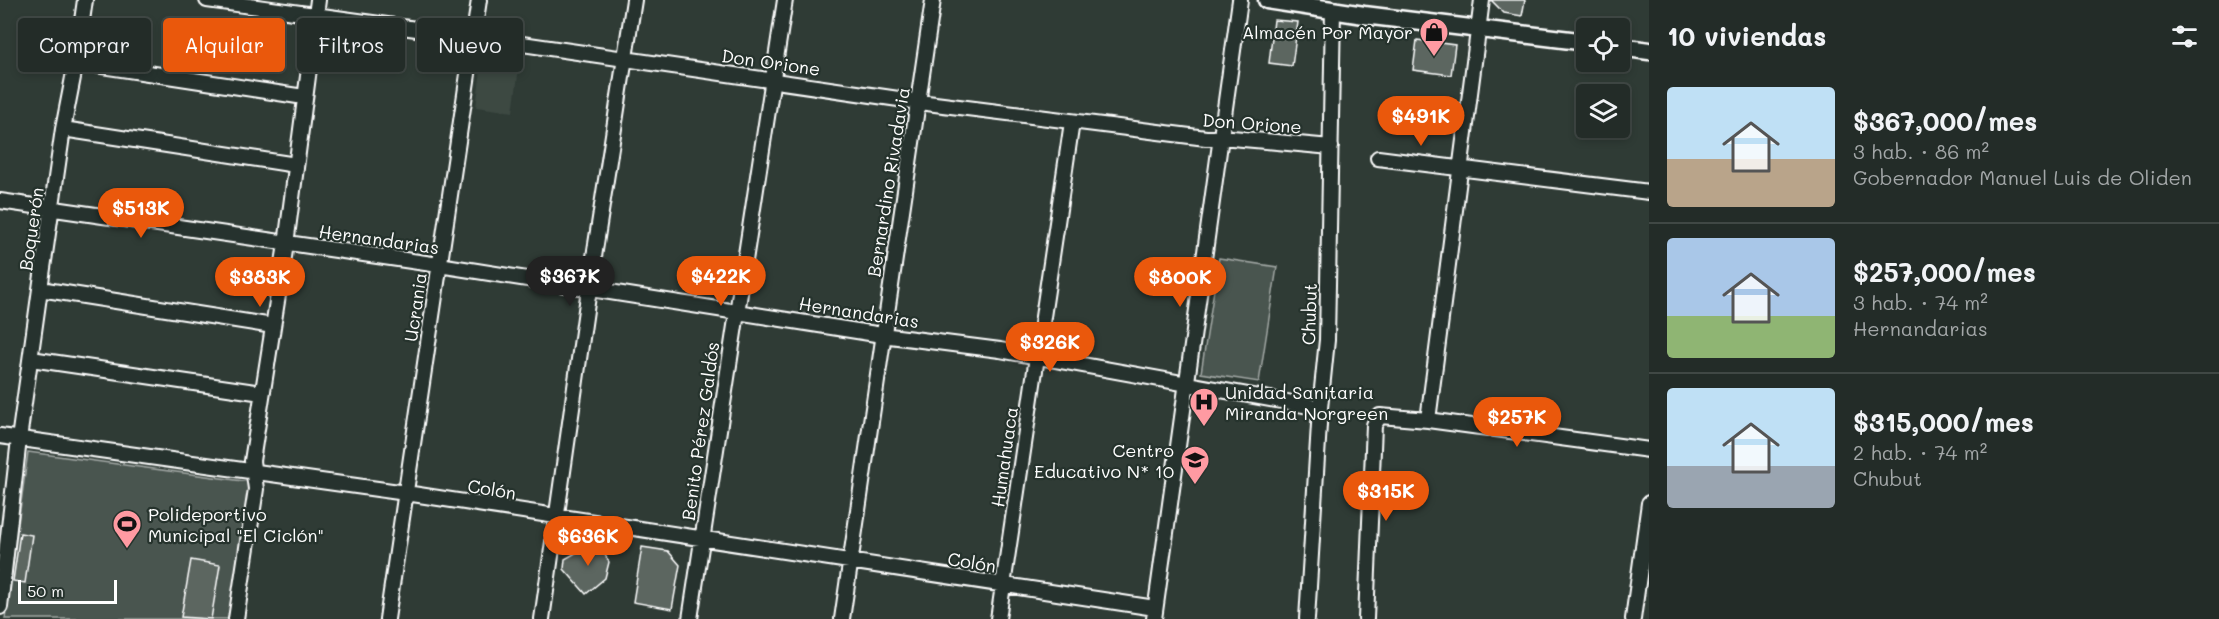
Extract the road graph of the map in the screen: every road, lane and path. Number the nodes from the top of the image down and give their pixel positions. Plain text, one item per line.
1 (85, 0) edge
2 (207, 0) edge
3 (318, 0) edge
4 (479, 0) edge
5 (634, 0) edge
6 (785, 0) edge
7 (933, 0) edge
8 (1240, 0) edge
9 (1267, 0) edge
10 (1482, 0) edge
11 (1333, 10) junction
12 (316, 16) junction
13 (82, 18) edge
14 (477, 18) edge
15 (1479, 28) junction
16 (417, 29) edge
17 (1576, 41) edge
18 (523, 44) edge
19 (1630, 48) edge
20 (1649, 51) edge
21 (625, 59) junction
22 (74, 72) edge
23 (141, 72) edge
24 (469, 72) edge
25 (773, 81) junction
26 (304, 97) junction
27 (919, 102) junction
28 (1072, 122) junction
29 (63, 129) junction
30 (1221, 138) junction
31 (1331, 147) junction
32 (1378, 158) dead end
33 (296, 165) junction
34 (1461, 168) junction
35 (1649, 192) edge
36 (0, 201) edge
37 (52, 210) junction
38 (286, 244) junction
39 (439, 266) junction
40 (40, 288) junction
41 (589, 289) junction
42 (736, 311) junction
43 (273, 326) junction
44 (882, 335) junction
45 (1037, 357) junction
46 (31, 359) junction
47 (1185, 383) junction
48 (262, 393) junction
49 (1320, 408) junction
50 (1428, 420) junction
51 (0, 436) edge
52 (19, 439) junction
53 (1649, 450) edge
54 (255, 473) junction
55 (406, 493) junction
56 (1649, 503) edge
57 (556, 517) junction
58 (703, 540) junction
59 (850, 562) junction
60 (1003, 585) junction
61 (0, 606) edge
62 (1154, 614) edge
63 (236, 619) edge
64 (387, 619) edge
65 (542, 619) edge
66 (690, 619) edge
67 (842, 619) edge
68 (998, 619) edge
69 (1307, 619) edge
70 (1366, 619) edge
71 (1633, 619) edge

1 - 13 street, Boquerón
2 - 12 street, Don Orione
3 - 12 street
4 - 14 street, Ucrania
5 - 21 street
6 - 25 street, Benito Pérez Galdós
7 - 27 street, Bernardino Rivadavia
8 - 30 street
9 - 11 street
10 - 15 street
11 - 15 street
11 - 31 street, Chubut
12 - 16 street, Don Orione
12 - 26 street
15 - 17 street
15 - 34 street
18 - 21 street, Don Orione
19 - 20 street
21 - 25 street, Don Orione
21 - 41 street
22 - 29 street, Boquerón
23 - 26 street
24 - 39 street, Ucrania
25 - 27 street, Don Orione
25 - 42 street, Benito Pérez Galdós
26 - 33 street
27 - 28 street, Don Orione
27 - 44 street, Bernardino Rivadavia
28 - 30 street, Don Orione
28 - 45 street, Humahuaca
29 - 33 street
29 - 37 street, Boquerón
30 - 31 street, Don Orione
30 - 47 street
31 - 49 street, Chubut
32 - 34 street
33 - 38 street
34 - 35 street
34 - 50 street
36 - 37 street, Hernandarias
37 - 38 street, Hernandarias
37 - 40 street, Boquerón
38 - 39 street, Hernandarias
38 - 43 street
39 - 41 street, Hernandarias
39 - 55 street, Ucrania
40 - 43 street
40 - 46 street, Boquerón
41 - 42 street, Hernandarias
41 - 57 street
42 - 44 street, Hernandarias
42 - 58 street, Benito Pérez Galdós
43 - 48 street
44 - 45 street, Hernandarias
44 - 59 street, Bernardino Rivadavia
45 - 47 street, Hernandarias
45 - 60 street, Humahuaca
46 - 48 street
46 - 52 street, Boquerón
47 - 49 street, Hernandarias
47 - 62 street
48 - 54 street
49 - 69 street, Chubut
50 - 53 street
50 - 70 street
51 - 52 street, Colón
52 - 54 street, Colón
52 - 61 street, Boquerón
54 - 55 street, Colón
54 - 63 street
55 - 57 street, Colón
55 - 64 street, Ucrania
56 - 71 street
57 - 58 street, Colón
57 - 65 street
58 - 59 street, Colón
58 - 66 street, Benito Pérez Galdós
59 - 60 street, Colón
59 - 67 street, Bernardino Rivadavia
60 - 62 street, Colón
60 - 68 street, Humahuaca

